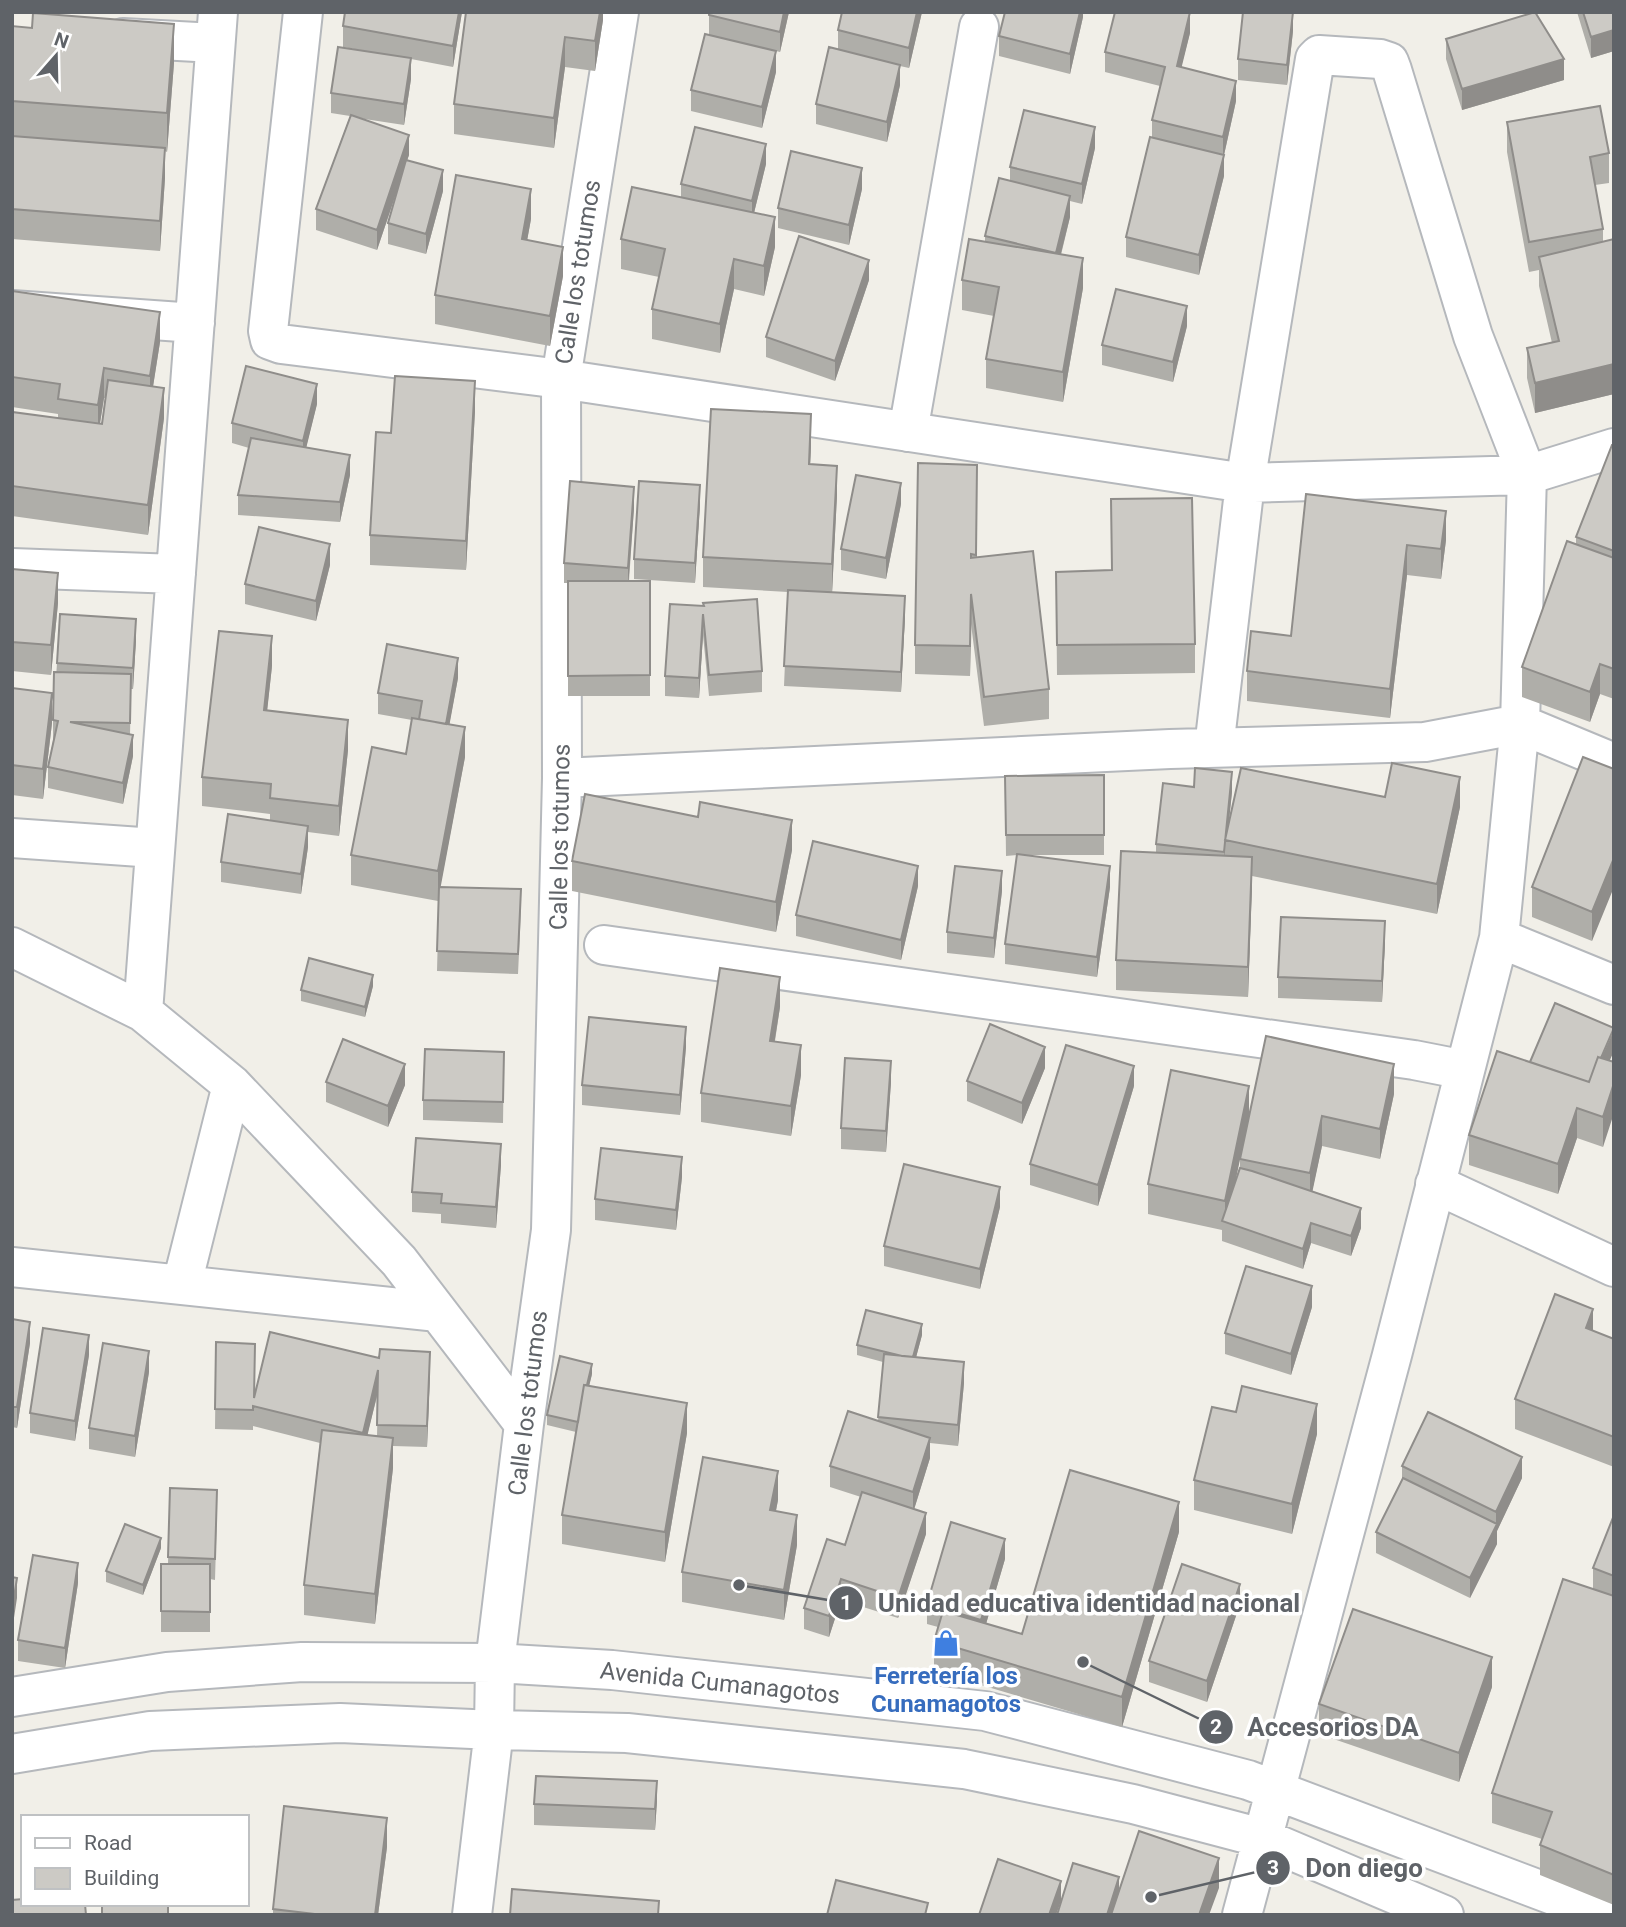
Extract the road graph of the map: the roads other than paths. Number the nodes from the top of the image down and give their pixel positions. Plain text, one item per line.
1 (303, 12) edge
2 (619, 12) edge
3 (979, 27) dead end
4 (217, 28) edge
5 (93, 37) edge
6 (12, 310) edge
7 (195, 323) junction
8 (561, 379) junction
9 (908, 432) junction
10 (1614, 448) edge
11 (1527, 475) junction
12 (1245, 483) junction
13 (12, 568) edge
14 (176, 574) junction
15 (1520, 724) junction
16 (1214, 748) junction
17 (1614, 763) edge
18 (562, 778) junction
19 (12, 838) edge
20 (155, 848) junction
21 (1499, 939) junction
22 (604, 945) dead end
23 (12, 947) edge
24 (1614, 985) edge
25 (143, 1012) junction
26 (1465, 1070) junction
27 (232, 1085) junction
28 (1435, 1184) junction
29 (12, 1267) edge
30 (1614, 1267) edge
31 (182, 1284) junction
32 (438, 1312) junction
33 (524, 1424) junction
34 (495, 1663) junction
35 (12, 1698) edge
36 (494, 1730) junction
37 (12, 1754) edge
38 (1275, 1790) junction
39 (1262, 1838) junction
40 (1340, 1871) junction
41 (472, 1915) edge
42 (1242, 1915) edge
43 (1385, 1915) edge
44 (1444, 1915) edge
45 (1606, 1915) edge

1 - 8 street
2 - 8 street, Calle los totumos
3 - 9 street
4 - 5 street
4 - 7 street
6 - 7 street
7 - 14 street
8 - 9 street
8 - 18 street, Calle los totumos
9 - 12 street
10 - 11 street
11 - 12 street
11 - 12 street
11 - 15 street
12 - 16 street
13 - 14 street
14 - 20 street
15 - 16 street
15 - 17 street
15 - 21 street
16 - 18 street
18 - 33 street, Calle los totumos
19 - 20 street
20 - 25 street
21 - 24 street
21 - 26 street
22 - 26 street
23 - 25 street
25 - 27 street
26 - 28 street
27 - 31 street
27 - 32 street
28 - 30 street
28 - 38 street
29 - 31 street
31 - 32 street
32 - 33 street
33 - 34 street, Calle los totumos
34 - 35 street, Avenida Cumanagotos
34 - 36 street, Calle los totumos
34 - 38 street, Avenida Cumanagotos
36 - 37 street
36 - 39 street
36 - 41 street, Calle los totumos
38 - 39 street
38 - 45 street, Avenida Cumanagotos
39 - 40 street
39 - 42 street
40 - 43 street
40 - 44 street

